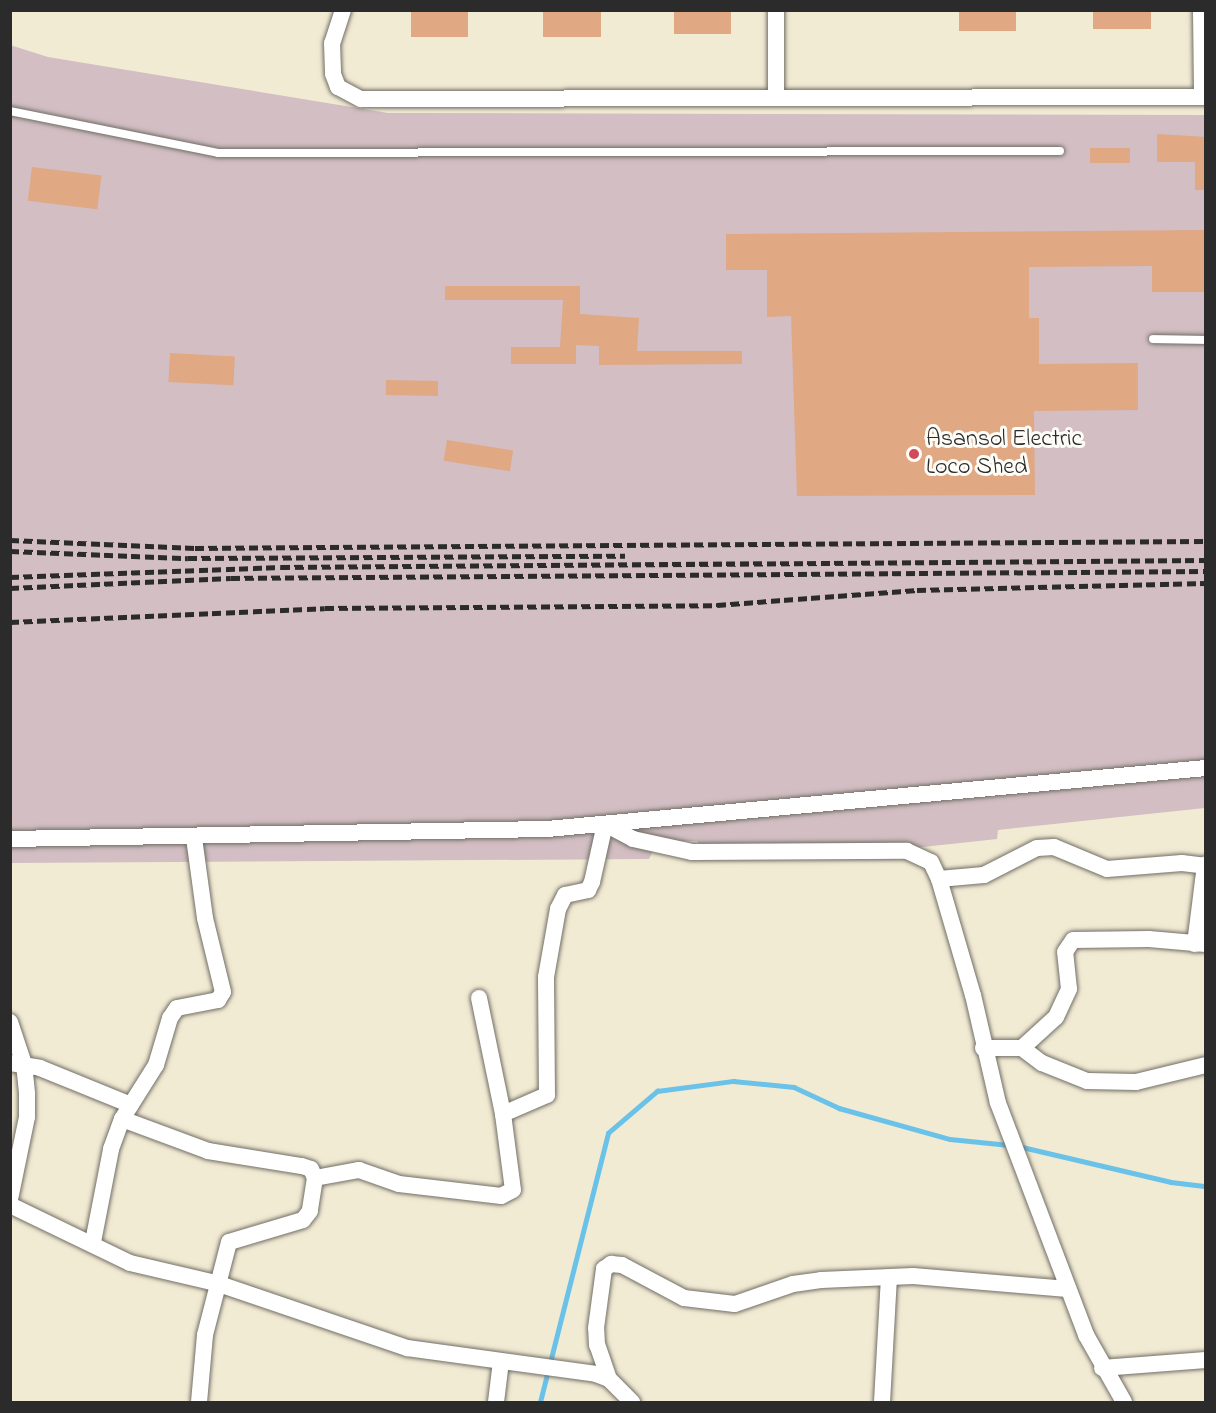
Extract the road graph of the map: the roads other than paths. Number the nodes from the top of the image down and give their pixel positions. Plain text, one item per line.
1 (343, 10) edge
2 (776, 10) edge
3 (1201, 10) edge
4 (776, 96) junction
5 (1204, 97) edge
6 (10, 111) edge
7 (1060, 151) dead end
8 (1153, 339) dead end
9 (1206, 340) edge
10 (1206, 768) edge
11 (605, 824) junction
12 (194, 838) junction
13 (10, 839) edge
14 (1205, 865) edge
15 (939, 879) junction
16 (1200, 944) edge
17 (479, 998) dead end
18 (10, 1022) edge
19 (983, 1048) junction
20 (1022, 1048) junction
21 (17, 1064) edge
22 (1206, 1065) edge
23 (127, 1112) junction
24 (503, 1114) junction
25 (315, 1178) junction
26 (10, 1199) edge
27 (10, 1205) edge
28 (93, 1242) junction
29 (890, 1277) junction
30 (216, 1283) junction
31 (1067, 1289) junction
32 (1206, 1360) edge
33 (507, 1364) junction
34 (1102, 1368) junction
35 (603, 1377) junction
36 (199, 1402) edge
37 (496, 1402) edge
38 (632, 1402) edge
39 (882, 1402) edge
40 (1124, 1402) edge

1 - 4 street
2 - 4 street
3 - 5 street
4 - 5 street
6 - 7 lane
8 - 9 lane
10 - 11 street
11 - 12 street
11 - 15 street
11 - 24 street
12 - 13 street
12 - 23 street
14 - 15 street
14 - 16 street
15 - 19 street
16 - 20 street
17 - 24 street
18 - 21 street
19 - 20 street
19 - 31 street
20 - 22 street
21 - 23 street
21 - 26 street
23 - 25 street
23 - 28 street
24 - 25 street
25 - 30 street
27 - 28 street
28 - 30 street
29 - 31 street
29 - 35 street
29 - 39 street
30 - 33 street
30 - 36 street
31 - 34 street
32 - 34 street
33 - 35 street
33 - 37 street
34 - 40 street
35 - 38 street

